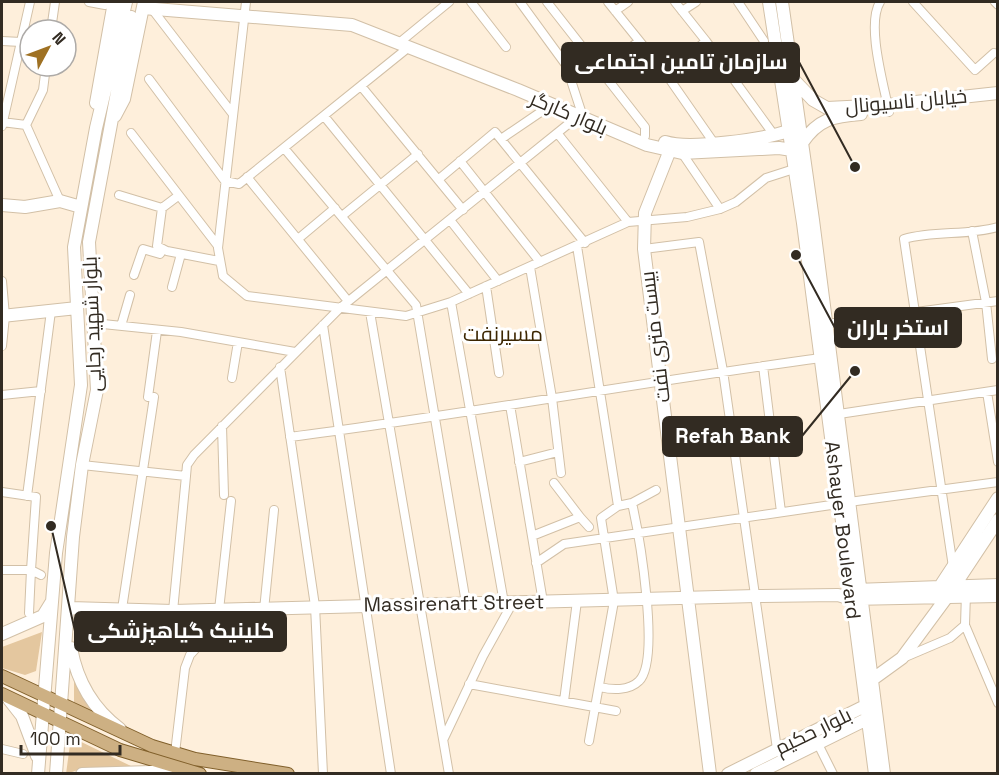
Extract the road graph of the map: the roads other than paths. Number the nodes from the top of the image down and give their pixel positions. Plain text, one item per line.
1 (30, 2) edge
2 (55, 2) edge
3 (89, 2) edge
4 (126, 2) edge
5 (246, 2) edge
6 (449, 2) edge
7 (471, 2) edge
8 (522, 2) edge
9 (547, 2) edge
10 (608, 2) edge
11 (628, 2) edge
12 (675, 2) edge
13 (696, 2) edge
14 (738, 2) edge
15 (769, 2) edge
16 (782, 2) edge
17 (880, 2) edge
18 (913, 2) edge
19 (110, 3) edge
20 (143, 5) edge
21 (615, 11) junction
22 (682, 11) junction
23 (244, 16) junction
24 (26, 18) edge
25 (53, 18) edge
26 (2, 41) edge
27 (639, 41) junction
28 (706, 41) junction
29 (18, 42) edge
30 (404, 45) junction
31 (506, 47) dead end
32 (996, 53) edge
33 (18, 54) edge
34 (748, 59) dead end
35 (602, 71) junction
36 (666, 74) junction
37 (791, 76) junction
38 (44, 78) edge
39 (149, 79) dead end
40 (362, 86) junction
41 (518, 90) junction
42 (998, 93) edge
43 (998, 100) edge
44 (551, 105) junction
45 (888, 108) junction
46 (232, 112) junction
47 (579, 114) junction
48 (324, 116) junction
49 (2, 120) edge
50 (26, 125) junction
51 (96, 128) junction
52 (789, 130) junction
53 (131, 133) dead end
54 (558, 134) junction
55 (774, 135) junction
56 (645, 136) junction
57 (501, 139) junction
58 (714, 142) junction
59 (797, 147) junction
60 (284, 148) junction
61 (674, 150) junction
62 (418, 154) junction
63 (460, 161) junction
64 (522, 164) junction
65 (795, 169) junction
66 (247, 177) junction
67 (439, 179) junction
68 (225, 181) junction
69 (379, 185) junction
70 (486, 192) junction
71 (119, 195) dead end
72 (178, 196) junction
73 (60, 201) junction
74 (2, 205) edge
75 (81, 207) junction
76 (162, 208) junction
77 (335, 208) junction
78 (720, 209) junction
79 (463, 210) junction
80 (342, 216) junction
81 (450, 220) junction
82 (645, 221) junction
83 (628, 222) junction
84 (998, 227) edge
85 (972, 231) junction
86 (298, 239) junction
87 (426, 239) junction
88 (581, 244) junction
89 (218, 246) junction
90 (163, 249) junction
91 (644, 249) junction
92 (181, 254) junction
93 (219, 261) junction
94 (540, 262) junction
95 (530, 267) junction
96 (387, 270) junction
97 (134, 275) dead end
98 (2, 281) edge
99 (498, 281) junction
100 (486, 286) junction
101 (172, 287) dead end
102 (469, 294) junction
103 (130, 296) dead end
104 (348, 301) junction
105 (998, 301) edge
106 (451, 302) junction
107 (986, 302) junction
108 (77, 308) junction
109 (340, 308) junction
110 (51, 311) junction
111 (370, 312) junction
112 (915, 312) junction
113 (418, 314) junction
114 (3, 316) edge
115 (93, 323) junction
116 (827, 324) junction
117 (323, 325) junction
118 (121, 326) junction
119 (157, 331) junction
120 (238, 342) junction
121 (2, 346) edge
122 (295, 352) junction
123 (821, 358) junction
124 (992, 359) dead end
125 (763, 366) junction
126 (280, 367) junction
127 (723, 371) junction
128 (499, 373) dead end
129 (232, 378) dead end
130 (659, 380) junction
131 (600, 390) junction
132 (998, 390) edge
133 (40, 391) junction
134 (987, 392) junction
135 (2, 395) edge
136 (552, 398) junction
137 (928, 400) junction
138 (510, 405) junction
139 (469, 411) junction
140 (78, 412) junction
141 (839, 414) junction
142 (94, 415) junction
143 (435, 417) junction
144 (389, 424) junction
145 (222, 426) junction
146 (339, 431) junction
147 (290, 437) junction
148 (558, 452) junction
149 (519, 462) junction
150 (998, 462) edge
151 (82, 465) junction
152 (142, 470) junction
153 (561, 473) dead end
154 (183, 476) junction
155 (998, 482) edge
156 (554, 483) dead end
157 (941, 489) junction
158 (656, 490) dead end
159 (2, 492) edge
160 (32, 496) junction
161 (997, 501) edge
162 (632, 503) junction
163 (844, 503) junction
164 (618, 506) junction
165 (274, 510) dead end
166 (781, 512) junction
167 (580, 517) junction
168 (744, 519) junction
169 (998, 520) edge
170 (589, 527) dead end
171 (680, 528) junction
172 (639, 533) junction
173 (532, 536) junction
174 (604, 537) junction
175 (536, 562) junction
176 (952, 568) junction
177 (2, 570) edge
178 (31, 570) junction
179 (41, 575) dead end
180 (998, 585) edge
181 (962, 590) junction
182 (54, 593) junction
183 (852, 594) junction
184 (940, 594) junction
185 (756, 596) junction
186 (998, 596) edge
187 (647, 598) junction
188 (689, 598) junction
189 (577, 601) junction
190 (614, 601) junction
191 (508, 602) junction
192 (543, 602) junction
193 (466, 603) junction
194 (419, 604) junction
195 (367, 605) junction
196 (315, 606) junction
197 (70, 608) junction
198 (122, 609) junction
199 (219, 610) junction
200 (244, 610) junction
201 (264, 610) junction
202 (173, 611) junction
203 (29, 613) dead end
204 (965, 625) junction
205 (68, 631) junction
206 (2, 634) edge
207 (902, 658) junction
208 (2, 676) edge
209 (873, 679) junction
210 (469, 684) junction
211 (600, 687) junction
212 (4, 695) edge
213 (46, 695) junction
214 (564, 701) junction
215 (998, 703) edge
216 (63, 704) junction
217 (867, 705) junction
218 (596, 707) junction
219 (616, 711) dead end
220 (44, 712) junction
221 (869, 718) junction
222 (62, 721) junction
223 (126, 735) junction
224 (444, 738) junction
225 (138, 741) junction
226 (589, 741) dead end
227 (817, 742) junction
228 (2, 749) edge
229 (777, 749) junction
230 (120, 750) junction
231 (175, 753) junction
232 (23, 754) dead end
233 (38, 767) edge
234 (186, 771) junction
235 (113, 773) edge
236 (56, 774) edge
237 (82, 774) edge
238 (200, 774) edge
239 (288, 774) edge
240 (323, 774) edge
241 (390, 774) edge
242 (449, 774) edge
243 (710, 774) edge
244 (728, 774) edge
245 (756, 774) edge
246 (833, 774) edge
247 (875, 774) edge
248 (884, 774) edge

1 - 24 street
2 - 25 street
3 - 19 street
4 - 51 street, بلوار شهید رجایی
5 - 23 street
6 - 30 street
7 - 31 street
8 - 47 street
9 - 35 street
10 - 21 street
11 - 21 street
12 - 22 street
13 - 22 street
14 - 34 street
15 - 52 street, Ashayer Boulevard
16 - 37 street, Ashayer Boulevard
17 - 45 street
18 - 32 street
19 - 51 street
20 - 23 street
20 - 46 street
20 - 115 street, بلوار شهید رجایی
21 - 27 street
22 - 28 street
23 - 30 street
23 - 46 street
26 - 29 street
27 - 35 street
27 - 36 street
28 - 36 street
28 - 55 street
30 - 40 street
30 - 41 street
33 - 49 street
35 - 56 street
36 - 58 street
37 - 45 street, خیابان ناسیونال
37 - 59 street, Ashayer Boulevard
38 - 50 street
39 - 68 street
40 - 48 street
40 - 62 street
41 - 44 street, بلوار کارگر
41 - 47 street, بلوار کارگر
42 - 45 street, خیابان ناسیونال
43 - 45 street, خیابان ناسیونال
44 - 47 street, بلوار کارگر
44 - 57 street
45 - 59 street, خیابان ناسیونال
46 - 68 street
47 - 54 street
47 - 56 street, بلوار کارگر
47 - 61 street, بلوار کارگر
48 - 60 street
48 - 69 street
49 - 50 street
50 - 73 street
51 - 75 street, بلوار شهید رجایی
52 - 55 street, بلوار کارگر
52 - 59 street, Ashayer Boulevard
53 - 72 street
54 - 64 street
54 - 83 street
55 - 58 street, بلوار کارگر
56 - 61 street, بلوار کارگر
57 - 63 street
57 - 64 street
58 - 61 street, بلوار کارگر
59 - 61 street, بلوار کارگر
59 - 65 street, Ashayer Boulevard
59 - 116 street, Ashayer Boulevard
60 - 66 street
60 - 77 street
61 - 78 street
61 - 82 street, بیست متری نفت
62 - 67 street
62 - 69 street
63 - 67 street
63 - 70 street
64 - 70 street
64 - 88 street
65 - 78 street
65 - 123 street, Ashayer Boulevard
66 - 68 street
66 - 86 street
67 - 79 street
68 - 89 street
69 - 80 street
69 - 87 street
70 - 79 street
70 - 94 street
71 - 76 street
72 - 76 street
72 - 89 street
73 - 74 street
73 - 75 street
75 - 108 street, بلوار شهید رجایی
76 - 90 street
77 - 80 street
77 - 86 street
78 - 82 street
79 - 81 street
80 - 96 street
81 - 87 street
81 - 99 street
82 - 83 street
82 - 91 street, بیست متری نفت
83 - 88 street
84 - 85 street
85 - 107 street
85 - 112 street
86 - 104 street
87 - 96 street
87 - 102 street
88 - 94 street
88 - 131 street
89 - 93 street
90 - 92 street
90 - 97 street
91 - 127 street
91 - 130 street, بیست متری نفت
92 - 93 street
92 - 101 street
93 - 109 street
94 - 95 street
95 - 99 street
95 - 136 street
96 - 104 street
96 - 113 street
98 - 114 street
99 - 100 street
100 - 102 street
100 - 128 street
102 - 106 street
103 - 118 street
104 - 109 street
105 - 107 street
106 - 113 street
106 - 139 street
107 - 112 street
107 - 124 street
108 - 110 street
108 - 140 street, بلوار شهید رجایی
109 - 111 street
109 - 117 street
110 - 114 street
110 - 133 street
111 - 113 street
111 - 144 street
112 - 116 street
112 - 137 street
113 - 143 street
114 - 121 street
115 - 118 street
115 - 142 street, بلوار شهید رجایی
116 - 141 street, Ashayer Boulevard
117 - 122 street
117 - 146 street
118 - 119 street
119 - 120 street
119 - 152 street
120 - 122 street
120 - 129 street
122 - 126 street
123 - 125 street
123 - 163 street, Ashayer Boulevard
125 - 127 street
125 - 166 street
126 - 145 street
126 - 147 street
127 - 130 street
127 - 168 street
130 - 131 street
130 - 171 street, بیست متری نفت
131 - 136 street
131 - 164 street
132 - 134 street
133 - 135 street
133 - 160 street
134 - 137 street
134 - 150 street
136 - 138 street
136 - 148 street
137 - 141 street
137 - 157 street
138 - 139 street
138 - 149 street
139 - 143 street
139 - 191 street
140 - 142 street
140 - 182 street, بلوار شهید رجایی
141 - 163 street, Ashayer Boulevard
142 - 151 street, بلوار شهید رجایی
143 - 144 street
143 - 193 street
144 - 146 street
144 - 194 street
145 - 154 street
145 - 199 street
146 - 147 street
146 - 195 street
147 - 196 street
148 - 149 street
148 - 153 street
149 - 173 street
151 - 152 street
151 - 197 street, بلوار شهید رجایی
152 - 154 street
152 - 198 street
154 - 202 street
155 - 157 street
156 - 167 street
157 - 163 street
157 - 176 street
158 - 162 street
159 - 160 street
160 - 178 street
161 - 176 street
162 - 164 street
162 - 172 street
163 - 166 street
163 - 183 street, Ashayer Boulevard
164 - 174 street
165 - 201 street
166 - 168 street
167 - 170 street
167 - 173 street
168 - 171 street
168 - 185 street
169 - 181 street
171 - 172 street
171 - 188 street, بیست متری نفت
172 - 174 street
172 - 187 street
173 - 175 street
174 - 175 street
174 - 190 street
175 - 192 street
176 - 184 street
177 - 178 street
178 - 179 street
178 - 203 street
180 - 181 street
181 - 184 street
181 - 186 street
181 - 204 street
182 - 206 street
182 - 213 street, بلوار شهید رجایی
183 - 184 street, Massirenaft Street
183 - 185 street, Massirenaft Street
183 - 209 street, Ashayer Boulevard
183 - 217 street, Ashayer Boulevard
184 - 207 street
185 - 188 street, Massirenaft Street
185 - 229 street
187 - 188 street, Massirenaft Street
187 - 190 street, Massirenaft Street
187 - 211 street
188 - 243 street, بیست متری نفت
189 - 190 street, Massirenaft Street
189 - 192 street, Massirenaft Street
189 - 214 street
190 - 211 street
191 - 192 street, Massirenaft Street
191 - 193 street, Massirenaft Street
191 - 210 street
193 - 194 street, Massirenaft Street
194 - 195 street, Massirenaft Street
194 - 224 street
195 - 196 street, Massirenaft Street
195 - 241 street
196 - 201 street, Massirenaft Street
196 - 240 street
197 - 198 street, Massirenaft Street
197 - 205 street, بلوار شهید رجایی
198 - 202 street, Massirenaft Street
199 - 200 street, Massirenaft Street
199 - 202 street, Massirenaft Street
200 - 201 street, Massirenaft Street
200 - 231 street
204 - 207 street
204 - 215 street
205 - 216 street, بلوار شهید رجایی
205 - 225 street
207 - 209 street
208 - 213 main road
209 - 248 street, Ashayer Boulevard
210 - 214 street
210 - 224 street
211 - 218 street
212 - 220 main road
212 - 233 street
213 - 216 main road
213 - 220 street, بلوار شهید رجایی
214 - 218 street
216 - 222 street, بلوار شهید رجایی
216 - 223 main road
217 - 221 street, Ashayer Boulevard
217 - 229 street, بلوار حکیم
218 - 219 street
218 - 226 street
220 - 222 main road
220 - 233 street, بلوار شهید رجایی
221 - 227 street, بلوار حکیم
221 - 247 street, Ashayer Boulevard
222 - 230 main road
222 - 236 street, بلوار شهید رجایی
223 - 225 main road
223 - 230 main road
224 - 242 street
225 - 231 main road
227 - 245 street, بلوار حکیم
227 - 246 street
228 - 232 street
229 - 244 street, بلوار حکیم
230 - 234 main road
231 - 239 main road
234 - 235 street
234 - 238 main road
235 - 237 street

